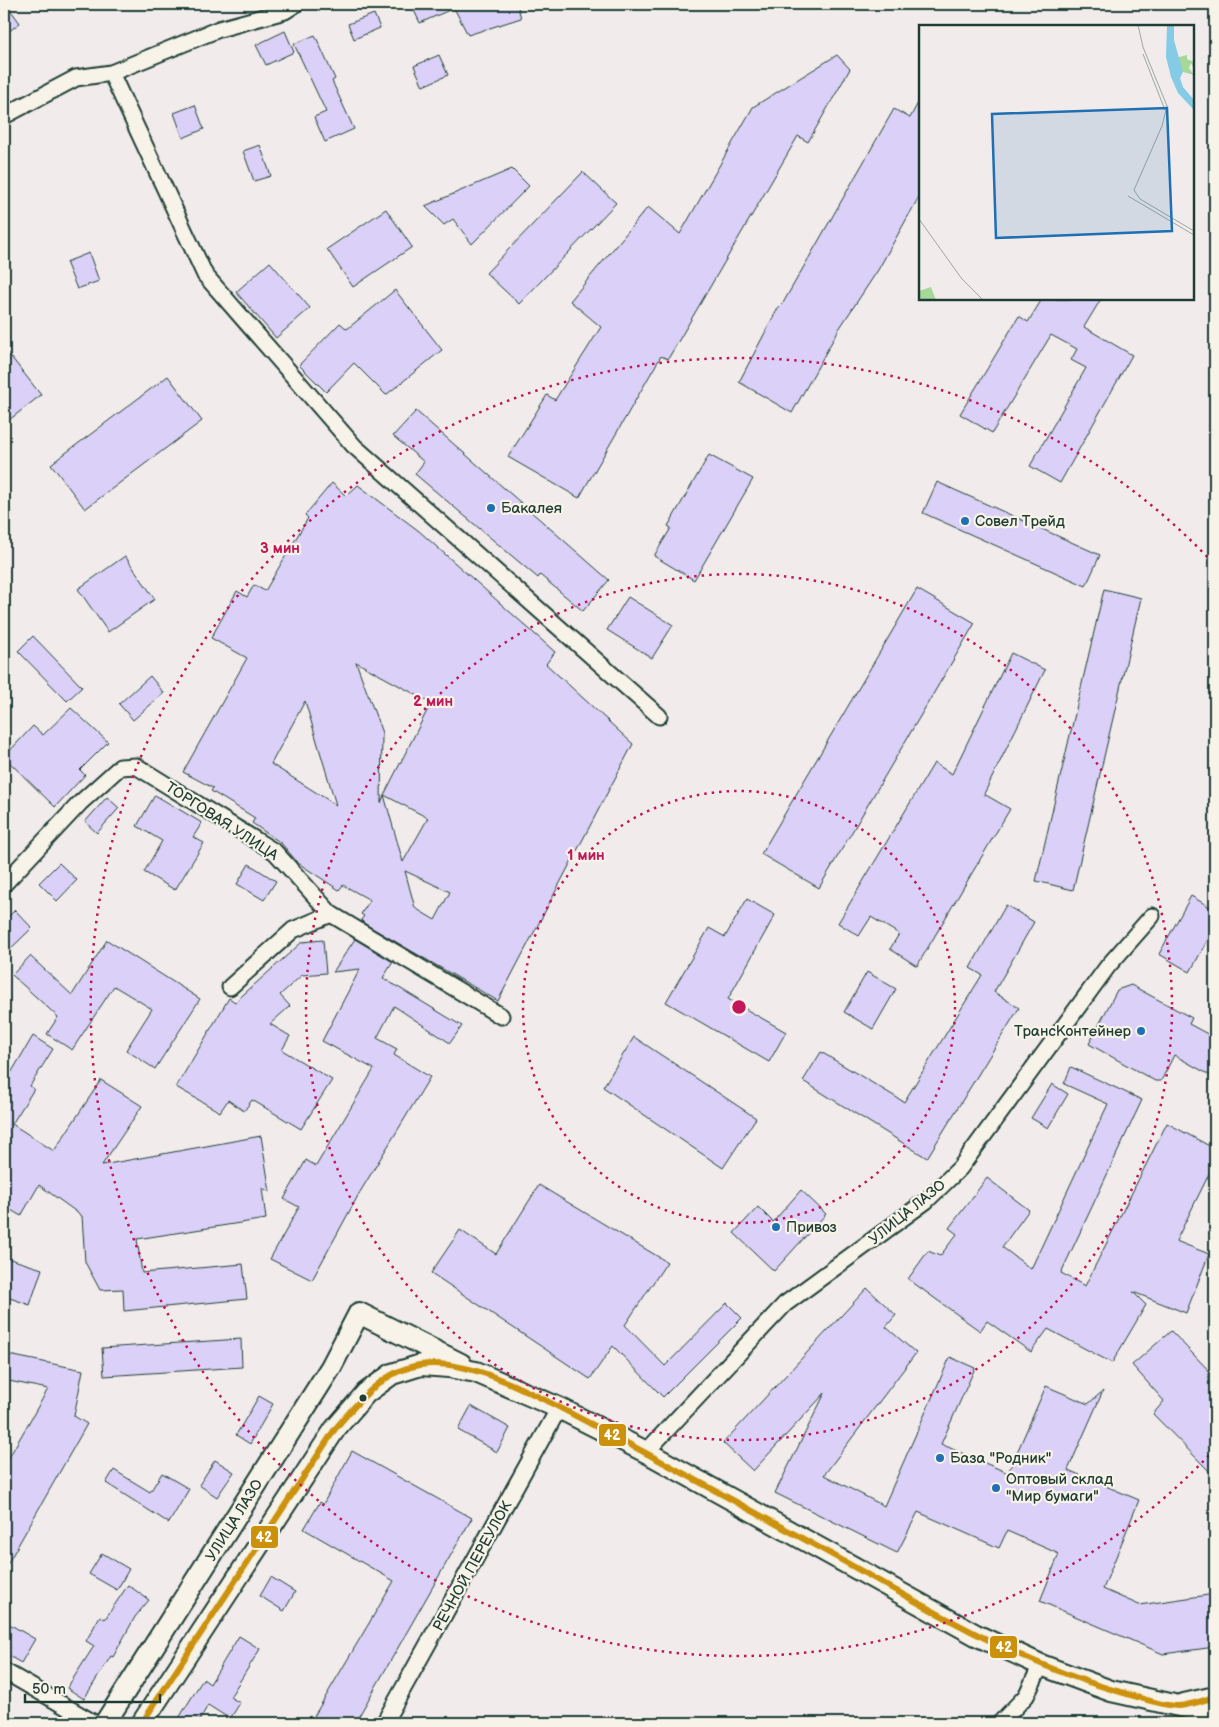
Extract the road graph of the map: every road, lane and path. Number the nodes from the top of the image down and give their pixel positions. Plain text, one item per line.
1 (296, 4) edge
2 (111, 73) junction
3 (4, 116) edge
4 (659, 716) dead end
5 (4, 884) edge
6 (332, 914) junction
7 (1152, 916) dead end
8 (230, 987) dead end
9 (501, 1016) dead end
10 (476, 1372) junction
11 (560, 1408) junction
12 (646, 1452) junction
13 (1041, 1665) junction
14 (4, 1671) edge
15 (1215, 1698) edge
16 (1177, 1706) junction
17 (1215, 1714) edge
18 (94, 1723) edge
19 (105, 1723) edge
20 (142, 1723) edge
21 (384, 1723) edge
22 (1000, 1723) edge

1 - 2 street
2 - 3 street
2 - 4 street
5 - 6 street, ТОРГОВАЯ УЛИЦА
6 - 8 street
6 - 9 street, ТОРГОВАЯ УЛИЦА
7 - 12 street, УЛИЦА ЛАЗО
10 - 11 main road
10 - 19 main road, УЛИЦА ЛАЗО
10 - 20 main road
11 - 12 main road
11 - 21 street, РЕЧНОЙ ПЕРЕУЛОК
12 - 13 main road
13 - 16 main road
13 - 22 street
14 - 18 street
15 - 16 main road
16 - 17 main road

